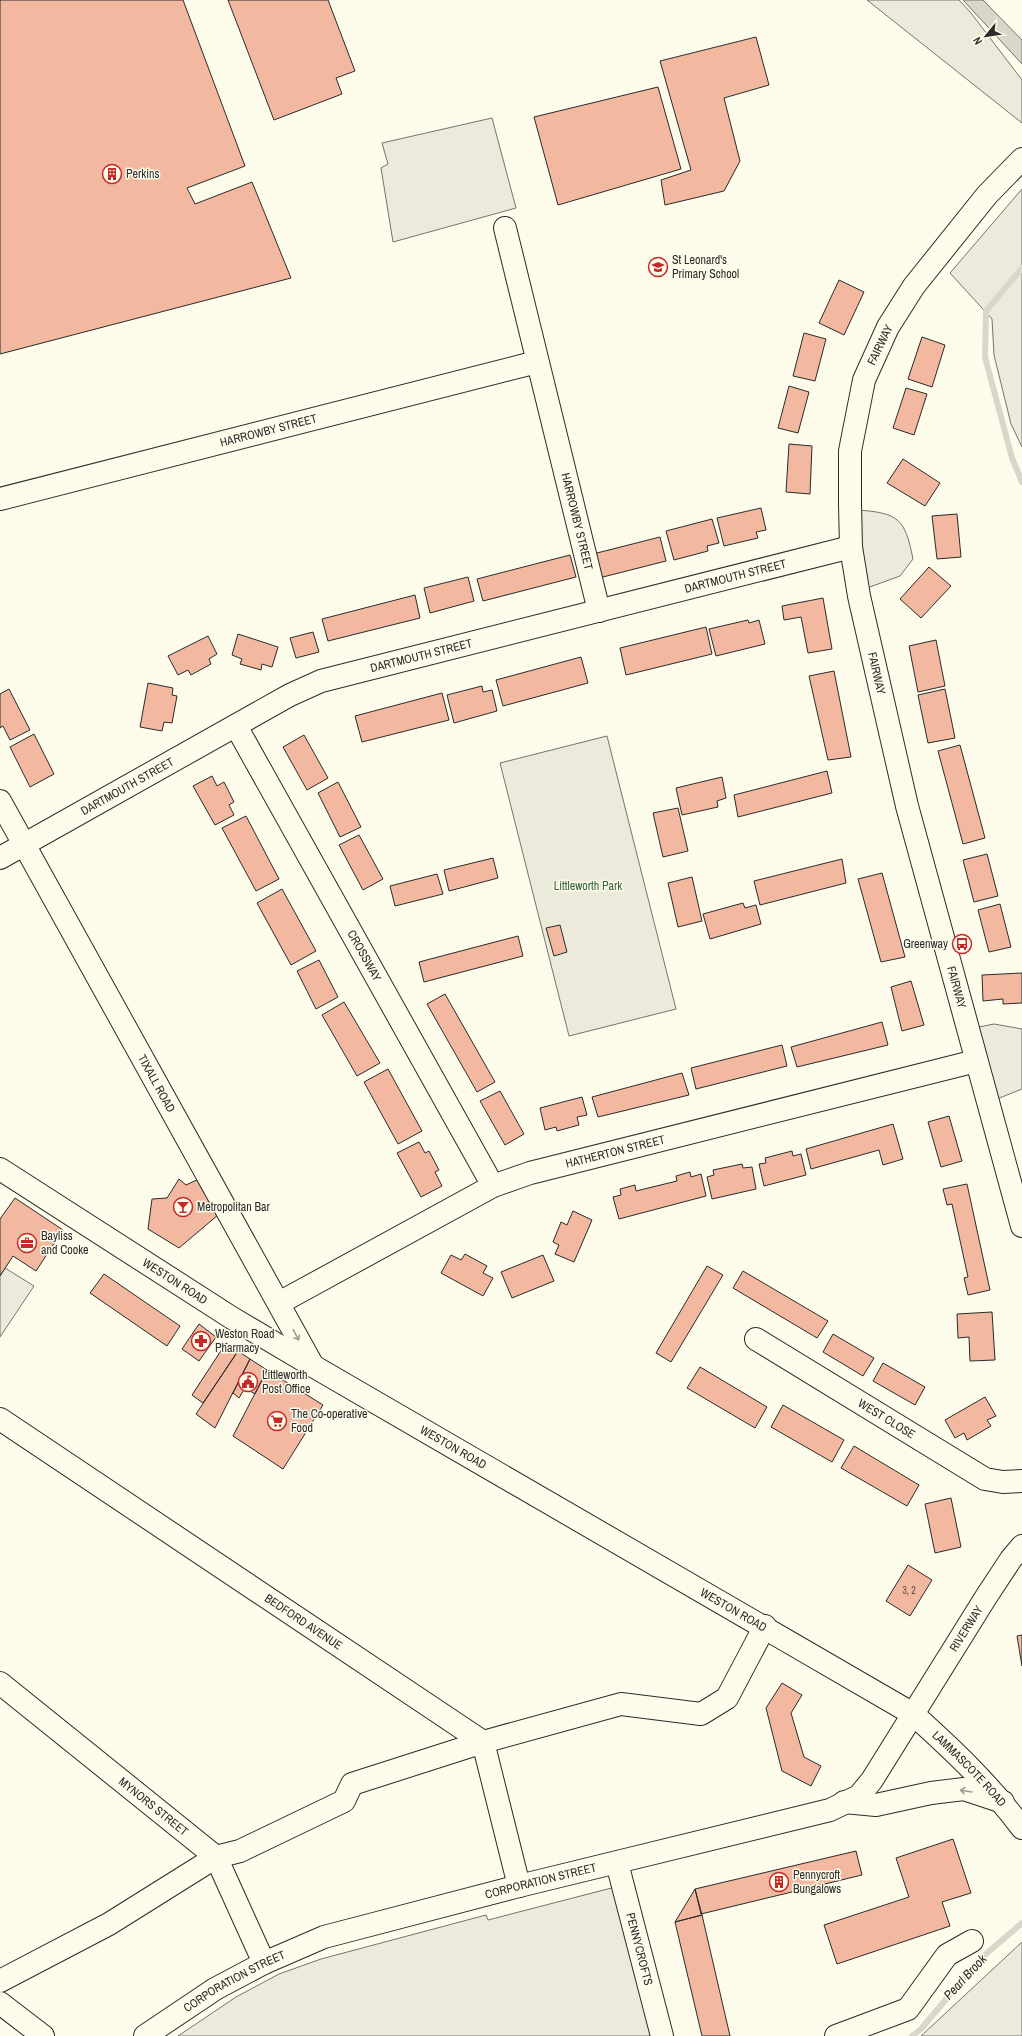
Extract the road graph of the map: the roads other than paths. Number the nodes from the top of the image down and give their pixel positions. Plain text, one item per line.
1 (1022, 159) edge
2 (505, 228) dead end
3 (537, 362) junction
4 (0, 499) edge
5 (851, 547) junction
6 (599, 612) junction
7 (236, 726) junction
8 (0, 801) edge
9 (23, 844) junction
10 (0, 858) edge
11 (976, 1061) junction
12 (0, 1168) edge
13 (493, 1186) junction
14 (1022, 1226) edge
15 (279, 1304) junction
16 (756, 1339) dead end
17 (313, 1366) junction
18 (0, 1419) edge
19 (1022, 1481) edge
20 (1022, 1546) edge
21 (765, 1626) junction
22 (0, 1683) edge
23 (913, 1714) junction
24 (483, 1742) junction
25 (844, 1802) junction
26 (1003, 1802) junction
27 (1022, 1828) edge
28 (216, 1857) junction
29 (617, 1863) junction
30 (519, 1886) junction
31 (972, 1941) dead end
32 (264, 1963) junction
33 (0, 1981) edge
34 (0, 2003) edge
35 (44, 2036) edge
36 (145, 2036) edge
37 (662, 2036) edge
38 (836, 2036) edge

1 - 5 main road, FAIRWAY
2 - 3 main road, HARROWBY STREET
3 - 4 main road, HARROWBY STREET
3 - 6 main road, HARROWBY STREET
5 - 6 main road, DARTMOUTH STREET
5 - 11 main road, FAIRWAY
6 - 7 main road, DARTMOUTH STREET
7 - 9 main road, DARTMOUTH STREET
7 - 13 main road, CROSSWAY
8 - 9 main road, TIXALL ROAD
9 - 10 main road, DARTMOUTH STREET
9 - 15 main road, TIXALL ROAD
11 - 13 main road, HATHERTON STREET
11 - 14 main road, FAIRWAY
12 - 17 main road, WESTON ROAD
13 - 15 main road, HATHERTON STREET
15 -> 17 main road, TIXALL ROAD
16 - 19 main road, WEST CLOSE
17 - 21 main road, WESTON ROAD
18 - 24 main road, BEDFORD AVENUE
20 - 23 main road, RIVERWAY
21 - 23 main road, WESTON ROAD
21 - 24 main road
22 - 28 main road, MYNORS STREET
23 - 25 main road, CORPORATION STREET
23 - 26 main road, LAMMASCOTE ROAD
24 - 28 main road
24 - 30 main road
26 -> 25 main road
25 - 29 main road, CORPORATION STREET
26 - 27 main road, LAMMASCOTE ROAD
28 - 32 main road, MYNORS STREET
28 - 33 main road
29 - 30 main road, CORPORATION STREET
29 - 37 main road, PENNYCROFTS
30 - 32 main road, CORPORATION STREET
31 - 38 main road
32 - 36 main road, CORPORATION STREET
34 - 35 main road

